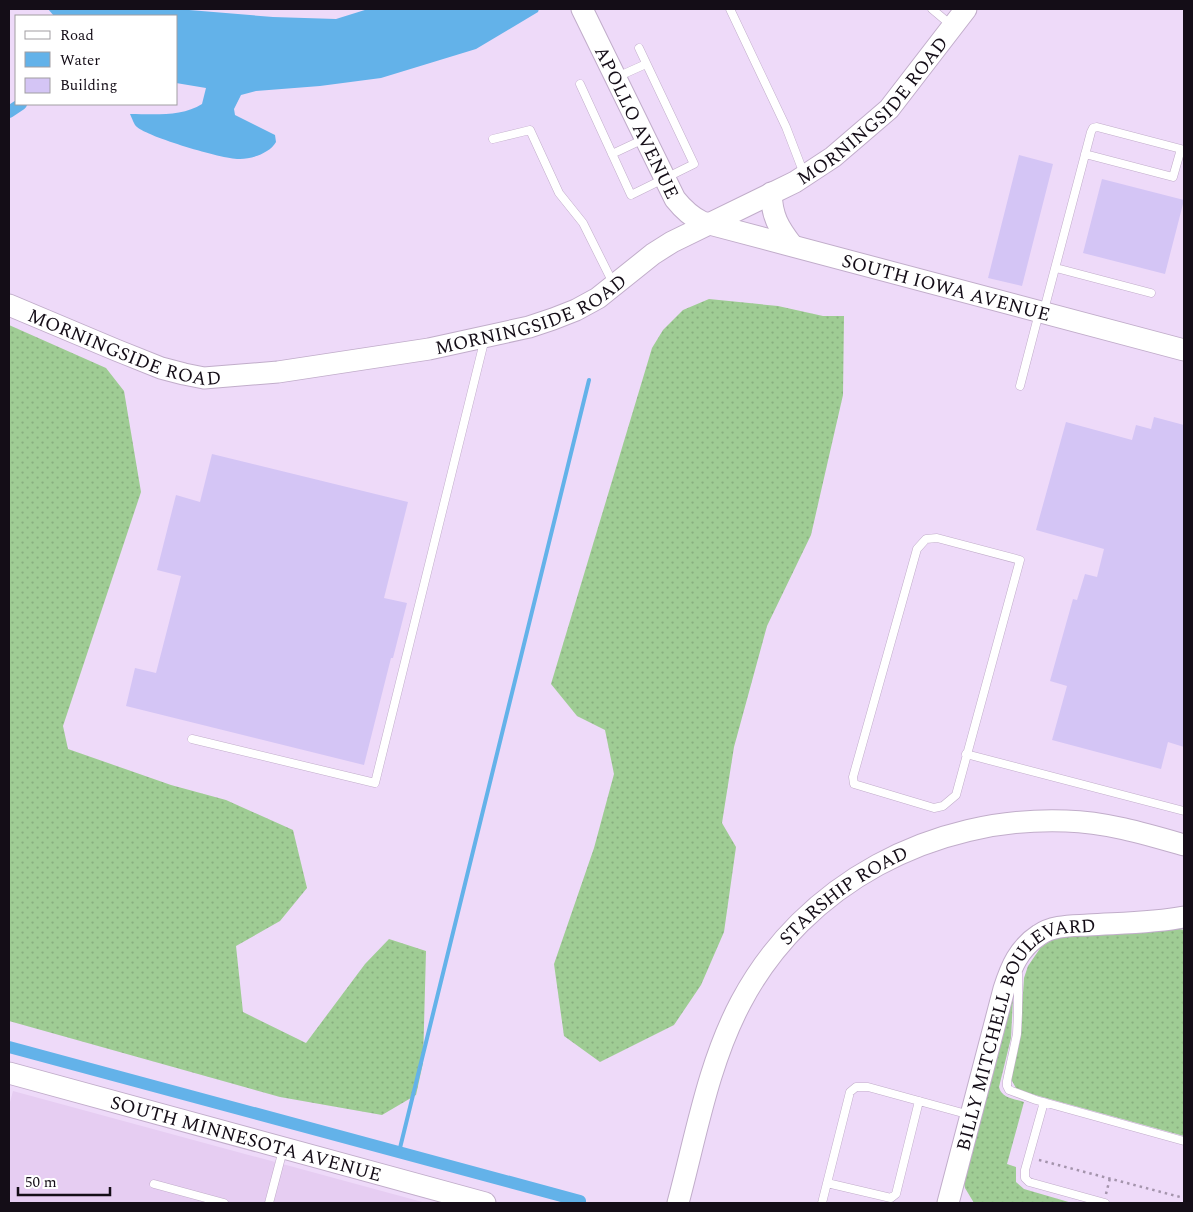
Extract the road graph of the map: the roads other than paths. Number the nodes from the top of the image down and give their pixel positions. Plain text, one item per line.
1 (582, 9) edge
2 (730, 9) edge
3 (932, 9) edge
4 (966, 9) edge
5 (952, 26) junction
6 (639, 48) dead end
7 (646, 64) junction
8 (615, 78) junction
9 (580, 84) dead end
10 (645, 138) junction
11 (493, 139) dead end
12 (612, 154) junction
13 (1085, 154) junction
14 (805, 175) junction
15 (666, 179) junction
16 (771, 193) junction
17 (708, 223) junction
18 (792, 245) junction
19 (1056, 268) junction
20 (614, 285) junction
21 (1152, 293) dead end
22 (9, 305) edge
23 (1042, 312) junction
24 (486, 336) junction
25 (1184, 350) edge
26 (1020, 386) dead end
27 (192, 739) dead end
28 (966, 754) junction
29 (1184, 811) edge
30 (1184, 845) edge
31 (1178, 920) edge
32 (1019, 954) junction
33 (9, 1073) edge
34 (920, 1101) junction
35 (1044, 1102) junction
36 (971, 1116) junction
37 (1184, 1141) edge
38 (284, 1148) junction
39 (955, 1178) junction
40 (827, 1183) junction
41 (154, 1184) dead end
42 (680, 1196) edge
43 (224, 1203) edge
44 (269, 1203) edge
45 (485, 1203) edge
46 (666, 1203) edge
47 (822, 1203) edge
48 (948, 1203) edge
49 (965, 1203) edge
50 (1105, 1203) edge

1 - 8 street, APOLLO AVENUE
2 - 14 lane
3 - 5 lane
4 - 5 street, MORNINGSIDE ROAD
5 - 14 street, MORNINGSIDE ROAD
6 - 7 lane
7 - 8 lane
7 - 15 lane
8 - 10 street, APOLLO AVENUE
9 - 12 lane
10 - 12 lane
10 - 15 street, APOLLO AVENUE
11 - 20 lane
12 - 15 lane
13 - 13 lane
13 - 19 lane
14 - 16 street, MORNINGSIDE ROAD
15 - 17 street, APOLLO AVENUE
16 - 17 street, MORNINGSIDE ROAD
16 - 18 street
17 - 18 street, SOUTH IOWA AVENUE
17 - 20 street, MORNINGSIDE ROAD
18 - 23 street, SOUTH IOWA AVENUE
19 - 21 lane
19 - 23 lane
20 - 24 street, MORNINGSIDE ROAD
22 - 24 street, MORNINGSIDE ROAD
23 - 25 street, SOUTH IOWA AVENUE
23 - 26 lane
24 - 27 lane
28 - 28 lane
28 - 29 lane
30 - 42 street, STARSHIP ROAD
31 - 32 street, BILLY MITCHELL BOULEVARD
32 - 35 lane
32 - 36 street, BILLY MITCHELL BOULEVARD
33 - 38 street, SOUTH MINNESOTA AVENUE
34 - 36 lane
34 - 40 lane
34 - 40 lane
35 - 37 lane
35 - 50 lane
36 - 39 street, BILLY MITCHELL BOULEVARD
38 - 44 lane
38 - 45 street, SOUTH MINNESOTA AVENUE
39 - 48 street, BILLY MITCHELL BOULEVARD
39 - 49 street, BILLY MITCHELL BOULEVARD
40 - 47 lane
41 - 43 lane
42 - 46 street

